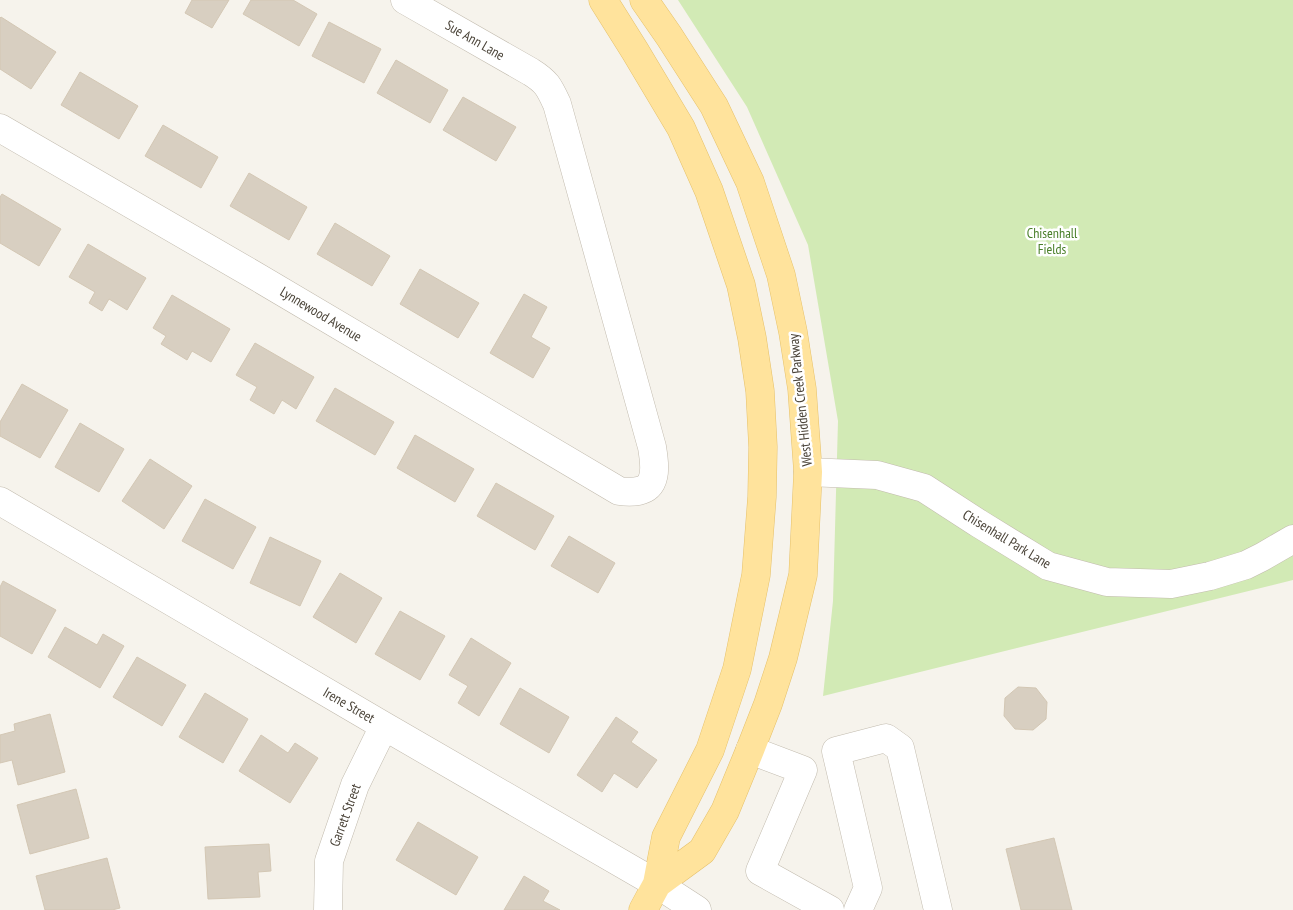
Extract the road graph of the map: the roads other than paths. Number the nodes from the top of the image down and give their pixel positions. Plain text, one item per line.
1 (405, 0) edge
2 (603, 0) edge
3 (644, 0) edge
4 (0, 128) edge
5 (808, 472) junction
6 (643, 490) joint
7 (0, 501) edge
8 (1293, 538) edge
9 (384, 726) junction
10 (750, 750) junction
11 (836, 751) junction
12 (803, 770) junction
13 (657, 884) junction
14 (328, 910) edge
15 (643, 910) edge
16 (697, 910) edge
17 (830, 910) edge
18 (858, 910) edge
19 (938, 910) edge

1 - 6 street, Sue Ann Lane
2 - 13 main road, West Hidden Creek Parkway
3 - 5 main road, West Hidden Creek Parkway
4 - 6 street, Lynnewood Avenue
5 - 8 street, Chisenhall Park Lane
5 - 10 main road, West Hidden Creek Parkway
7 - 9 street, Irene Street
9 - 13 street, Irene Street
9 - 14 street, Garrett Street
10 - 12 street
10 - 13 main road, West Hidden Creek Parkway
11 - 12 street
11 - 18 street
11 - 19 street
12 - 17 street
13 - 15 main road, West Hidden Creek Parkway
13 - 16 street, Irene Street

